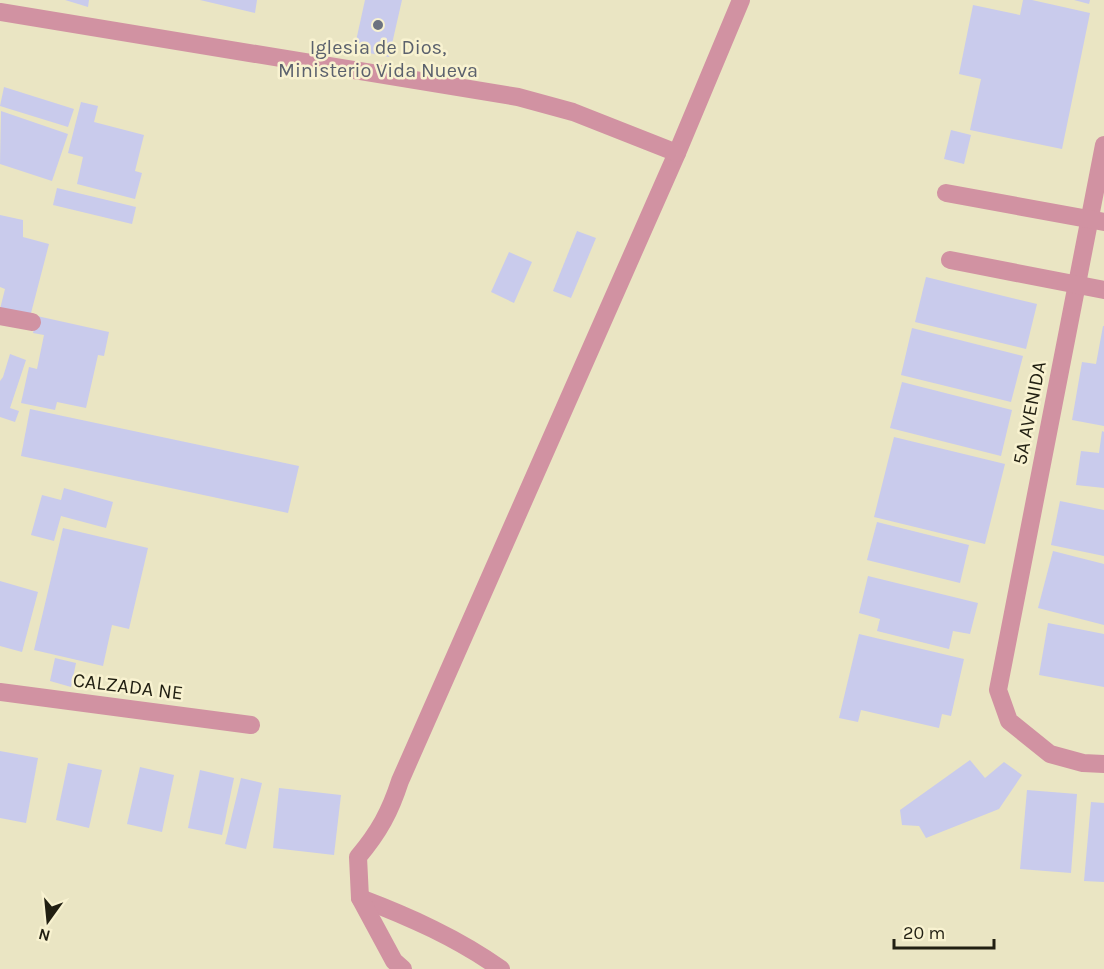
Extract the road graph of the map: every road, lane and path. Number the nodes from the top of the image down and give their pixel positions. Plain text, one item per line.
1 (741, 0) edge
2 (0, 12) edge
3 (1104, 145) edge
4 (677, 153) junction
5 (946, 193) dead end
6 (1096, 220) edge
7 (950, 260) dead end
8 (1077, 285) junction
9 (1104, 290) edge
10 (0, 316) edge
11 (32, 322) dead end
12 (0, 692) edge
13 (251, 725) dead end
14 (1104, 764) edge
15 (360, 898) junction
16 (403, 969) edge
17 (501, 969) edge

1 - 4 street
2 - 4 street
3 - 6 street, 5A AVENIDA
4 - 15 street
5 - 6 street
6 - 8 street, 5A AVENIDA
7 - 8 street
8 - 9 street
8 - 14 street, 5A AVENIDA
10 - 11 street
12 - 13 street, CALZADA NE
15 - 16 street
15 - 17 street

